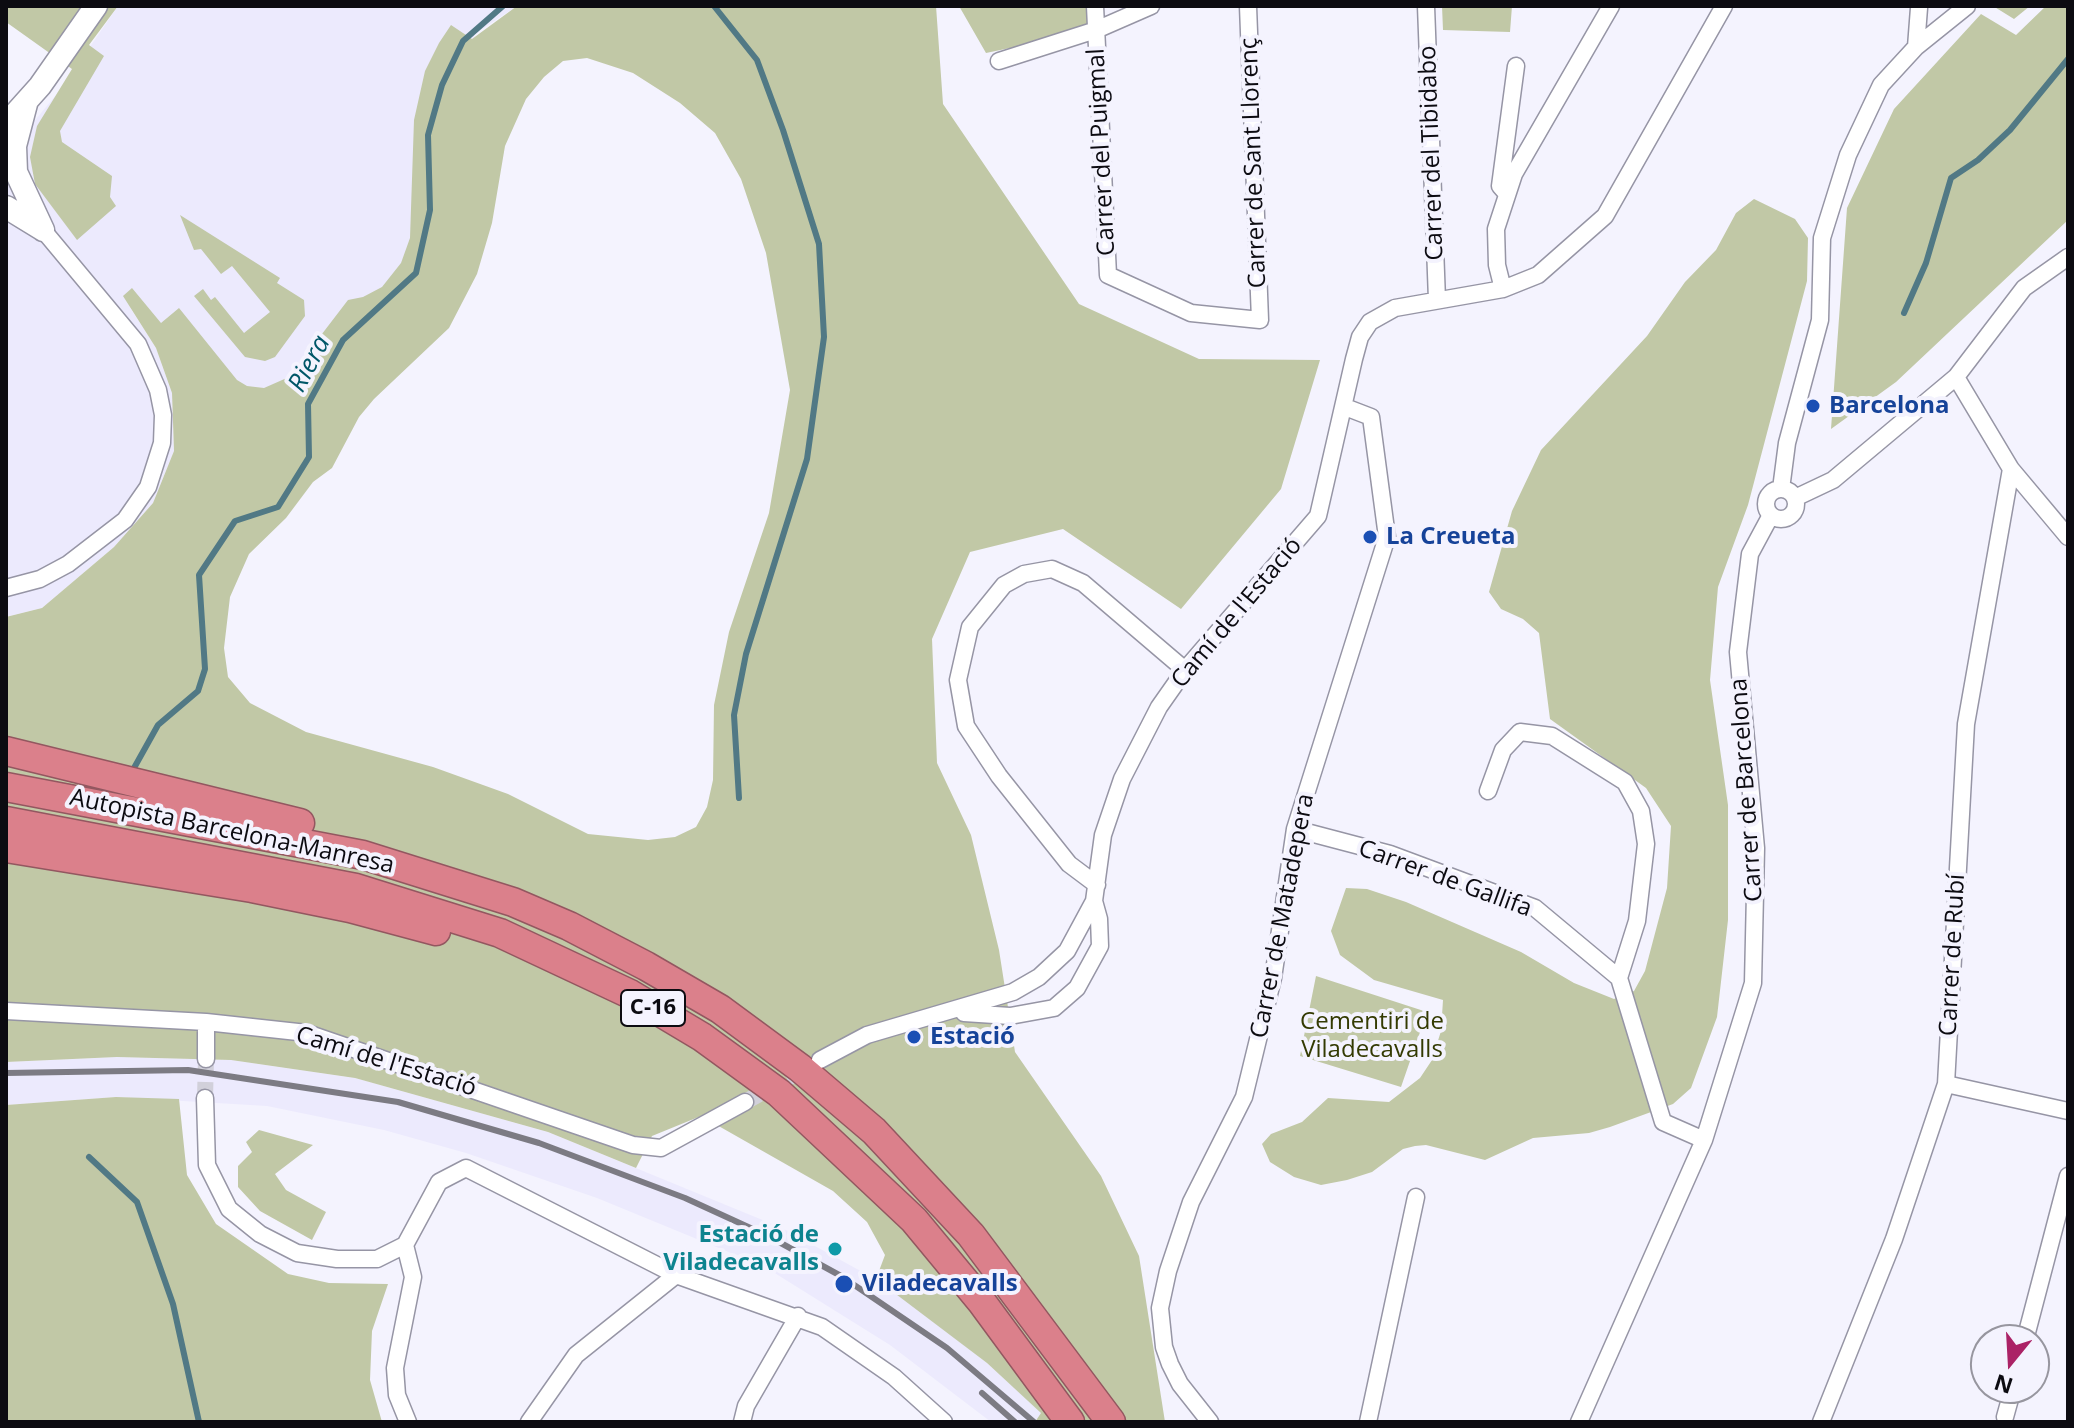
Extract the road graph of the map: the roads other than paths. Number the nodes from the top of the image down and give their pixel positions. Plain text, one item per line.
1 (96, 6) edge
2 (1095, 6) edge
3 (1151, 6) edge
4 (1248, 6) edge
5 (1426, 6) edge
6 (1611, 6) edge
7 (1724, 6) edge
8 (1967, 6) edge
9 (1919, 7) edge
10 (1952, 15) junction
11 (1096, 30) junction
12 (1916, 47) junction
13 (999, 61) dead end
14 (1516, 66) dead end
15 (28, 99) junction
16 (6, 124) edge
17 (1507, 194) junction
18 (6, 207) edge
19 (43, 230) junction
20 (2068, 257) edge
21 (1108, 275) joint
22 (1503, 289) junction
23 (1437, 300) junction
24 (1956, 377) junction
25 (1345, 407) junction
26 (2011, 469) junction
27 (1788, 493) junction
28 (1771, 515) junction
29 (2068, 537) edge
30 (6, 588) edge
31 (1185, 670) junction
32 (6, 751) edge
33 (6, 787) edge
34 (1488, 791) dead end
35 (6, 821) edge
36 (1295, 829) junction
37 (6, 848) edge
38 (1095, 893) junction
39 (513, 902) junction
40 (1619, 978) junction
41 (6, 1011) edge
42 (945, 1014) junction
43 (206, 1022) junction
44 (206, 1059) tunnel mouth
45 (820, 1060) tunnel mouth
46 (1946, 1084) junction
47 (205, 1098) tunnel mouth
48 (745, 1102) tunnel mouth
49 (2068, 1111) edge
50 (825, 1135) junction
51 (1704, 1140) junction
52 (2068, 1176) edge
53 (1416, 1197) dead end
54 (405, 1245) junction
55 (676, 1275) junction
56 (798, 1316) junction
57 (2029, 1324) edge
58 (2009, 1404) edge
59 (2005, 1417) dead end
60 (408, 1422) edge
61 (529, 1422) edge
62 (742, 1422) edge
63 (944, 1422) edge
64 (1070, 1422) edge
65 (1111, 1422) edge
66 (1210, 1422) edge
67 (1368, 1422) edge
68 (1579, 1422) edge
69 (1821, 1422) edge

1 - 15 street
2 - 11 street, Carrer del Puigmal
3 - 11 street
4 - 21 street, Carrer de Sant Llorenç
5 - 23 street, Carrer del Tibidabo
6 - 17 street
7 - 22 street
8 - 10 street
9 - 10 street
9 - 12 street
10 - 12 street
11 - 13 street
11 - 21 street, Carrer del Puigmal
12 - 27 street
14 - 17 street
15 - 16 street
15 - 19 street
17 - 22 street
18 - 19 street
19 - 30 street
20 - 24 street
22 - 23 street
23 - 25 street, Camí de l'Estació
24 - 26 street
24 - 27 street
25 - 31 street, Camí de l'Estació
25 - 36 street, Carrer de Matadepera
26 - 29 street
26 - 46 street, Carrer de Rubí
27 - 28 street
27 - 28 street
28 - 51 street, Carrer de Barcelona
31 - 38 street, Camí de l'Estació
31 - 38 street
32 - 39 highway
33 - 39 highway, Autopista Barcelona-Manresa / C-16
34 - 40 street
35 - 50 highway, Autopista Barcelona-Manresa / C-16
36 - 40 street, Carrer de Gallifa
36 - 66 street, Carrer de Matadepera
37 - 50 highway
38 - 42 street, Camí de l'Estació
38 - 42 street, Camí de l'Estació
39 - 65 highway, Autopista Barcelona-Manresa / C-16
40 - 51 street
41 - 43 street, Camí de l'Estació
42 - 45 street, Camí de l'Estació
43 - 44 street
43 - 48 street, Camí de l'Estació
46 - 49 street
46 - 69 street, Carrer de Rubí
47 - 54 street
50 - 64 highway, Autopista Barcelona-Manresa / C-16
51 - 68 street, Carrer de Barcelona
52 - 57 street
53 - 67 street
54 - 55 street
54 - 60 street
55 - 56 street
55 - 61 street
56 - 62 street
56 - 63 street
58 - 59 street

